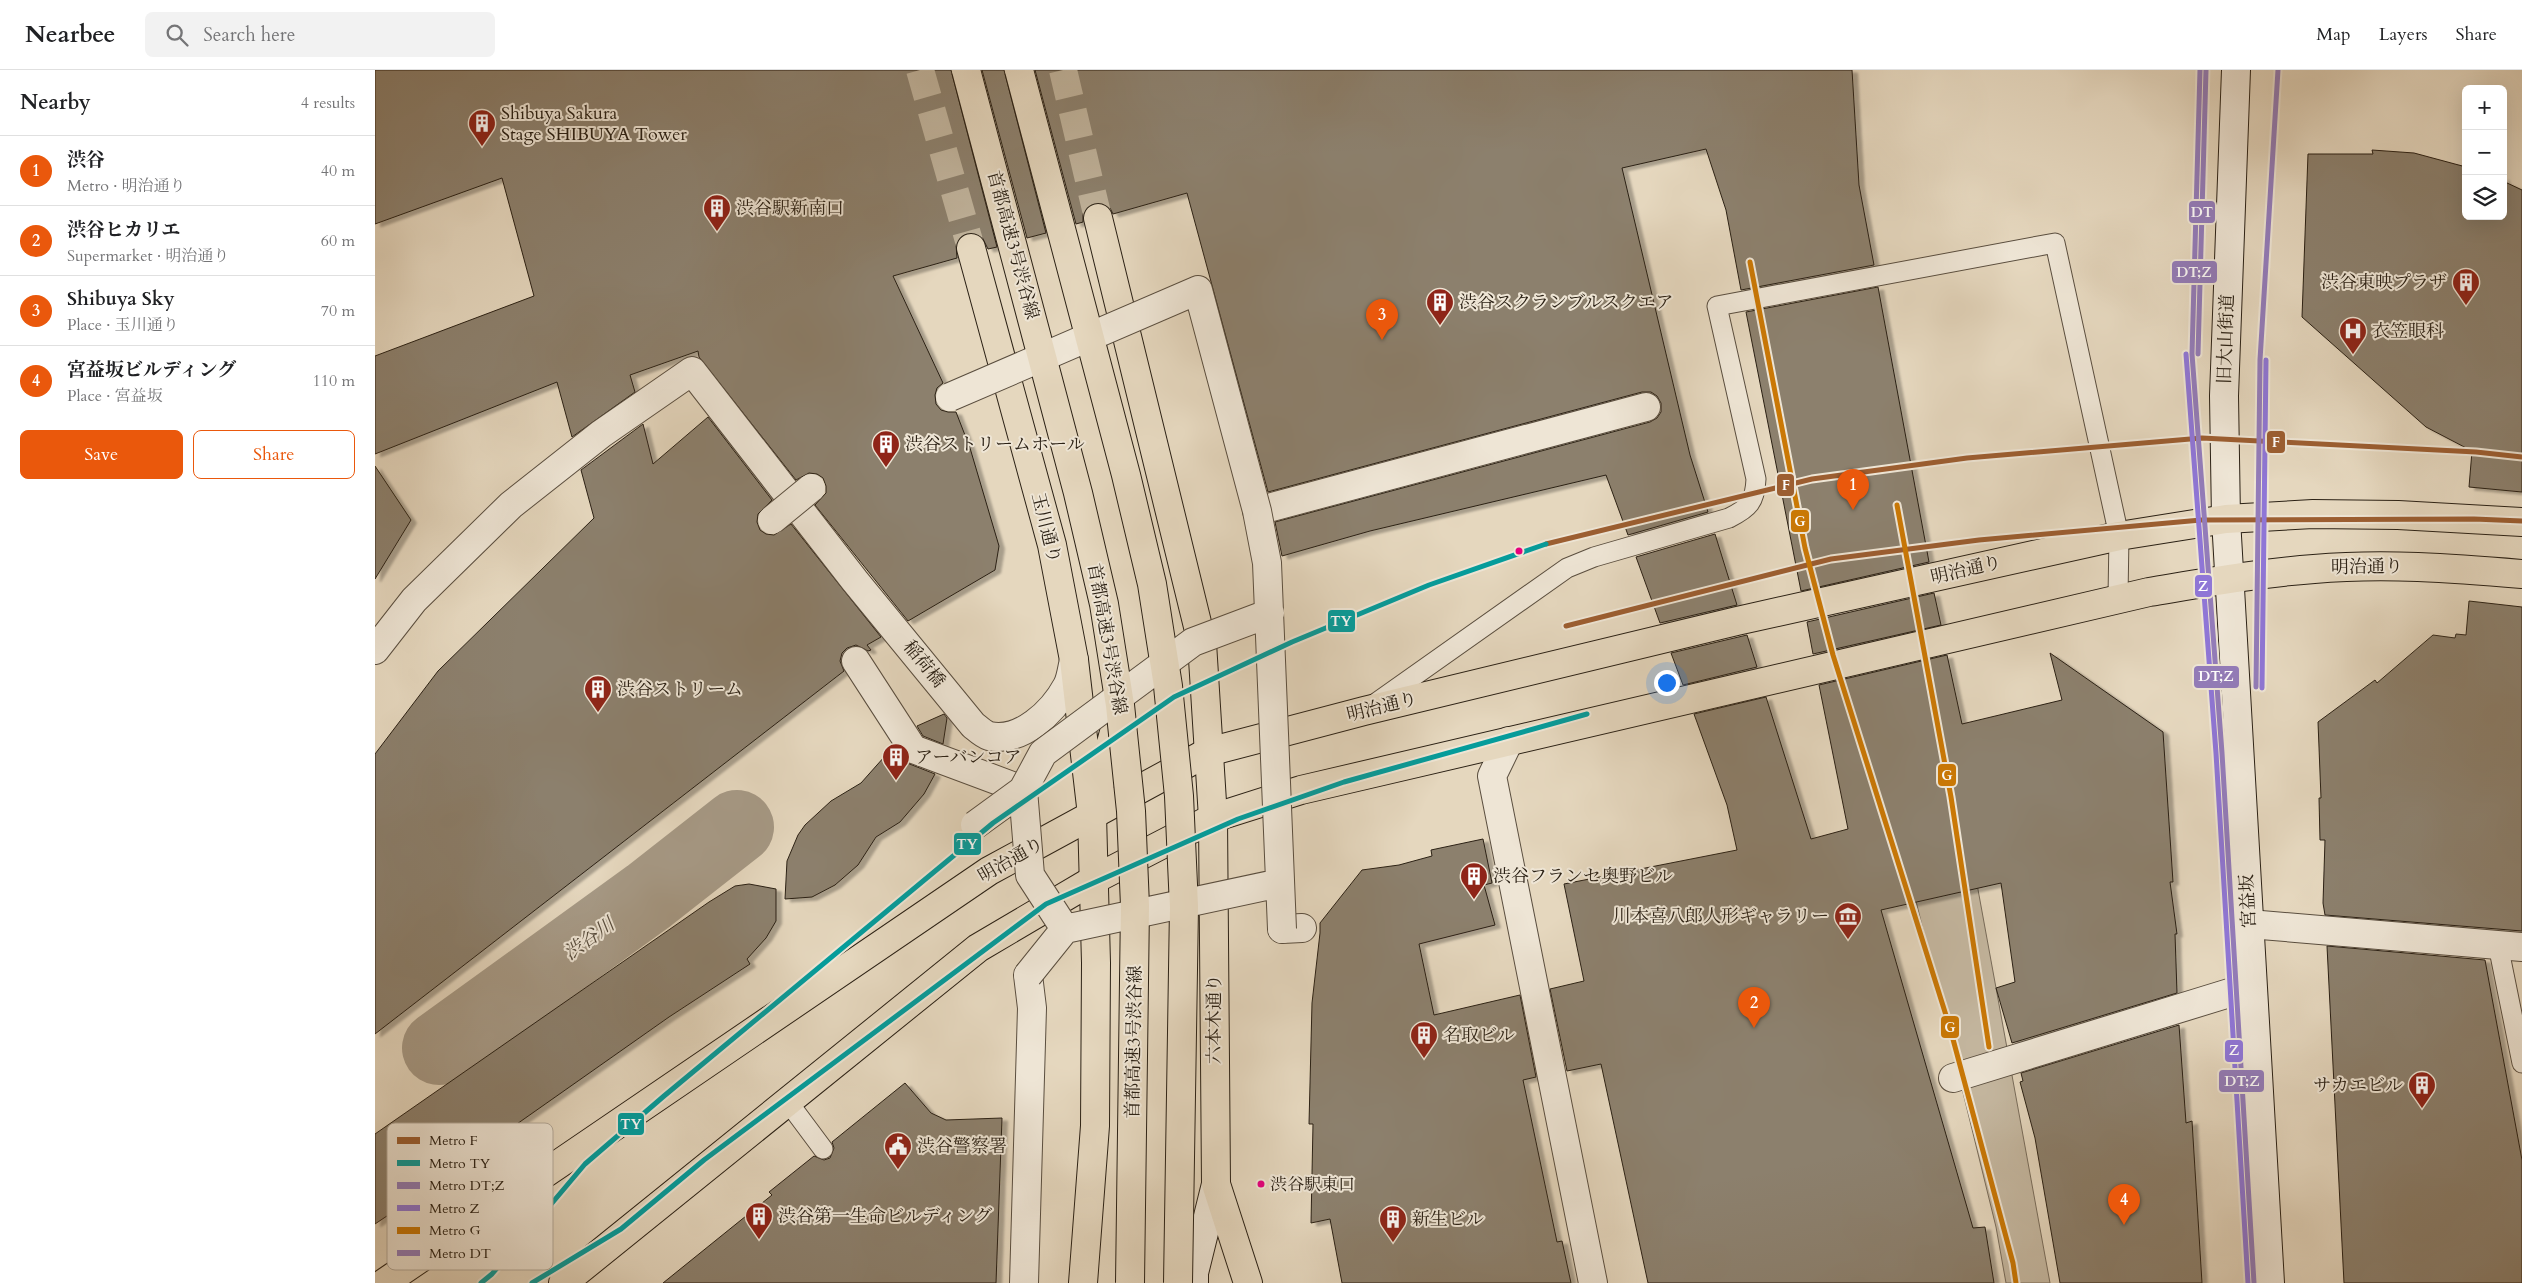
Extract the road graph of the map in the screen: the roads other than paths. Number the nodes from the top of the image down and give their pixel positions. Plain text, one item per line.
1 (967, 70) edge
2 (1019, 70) edge
3 (2236, 70) edge
4 (1098, 218) tunnel mouth
5 (1058, 230) dead end
6 (1018, 237) dead end
7 (971, 248) tunnel mouth
8 (950, 397) dead end
9 (1646, 407) dead end
10 (811, 488) dead end
11 (1257, 511) junction
12 (2226, 519) junction
13 (772, 520) dead end
14 (2522, 522) edge
15 (2119, 536) junction
16 (2522, 574) edge
17 (2231, 578) junction
18 (2118, 597) junction
19 (1270, 613) junction
20 (375, 650) edge
21 (1074, 660) junction
22 (856, 661) dead end
23 (1364, 711) junction
24 (1509, 741) junction
25 (1208, 752) junction
26 (1023, 790) junction
27 (1092, 815) junction
28 (1213, 818) junction
29 (975, 825) dead end
30 (1095, 878) junction
31 (1280, 883) junction
32 (2249, 924) junction
33 (1301, 928) dead end
34 (1065, 929) junction
35 (2510, 946) edge
36 (2252, 986) junction
37 (2522, 1063) edge
38 (1953, 1078) dead end
39 (788, 1102) junction
40 (823, 1149) dead end
41 (553, 1166) edge
42 (1216, 1184) junction
43 (399, 1270) edge
44 (384, 1280) edge
45 (563, 1283) edge
46 (1024, 1283) edge
47 (1083, 1283) edge
48 (1130, 1283) edge
49 (1177, 1283) edge
50 (1194, 1283) edge
51 (1248, 1283) edge
52 (1593, 1283) edge
53 (2270, 1283) edge

1 - 48 main road, 首都高速3号渋谷線, bridge
2 - 49 main road, bridge
3 - 12 street, 旧大山街道
4 - 25 main road
5 - 25 main road
6 - 27 main road
7 - 21 main road, 玉川通り
8 - 11 street, bridge
9 - 11 street
10 - 13 street, bridge
11 - 19 street, bridge
12 - 14 main road, 明治通り
12 - 15 main road, 明治通り
12 - 17 street, 宮益坂
15 - 18 lane
15 - 23 main road, 明治通り
15 - 23 lane
16 - 17 main road, 明治通り
17 - 18 main road, 明治通り
17 - 32 street, 宮益坂
18 - 24 main road, 明治通り
19 - 26 street, bridge
19 - 31 street, bridge
20 - 21 street, 稲荷橋
21 - 27 main road, 玉川通り
22 - 26 street
23 - 25 main road, 明治通り
24 - 28 main road, 明治通り
24 - 52 street
25 - 27 main road, 明治通り
25 - 28 main road, 六本木通り
26 - 29 street, bridge
26 - 34 street, bridge
27 - 30 main road
27 - 41 main road, 明治通り
28 - 30 main road, 明治通り
28 - 42 main road, 六本木通り
30 - 39 main road, 明治通り
30 - 47 main road
31 - 33 street, bridge
31 - 34 street, bridge
32 - 35 street
32 - 36 street, 宮益坂
34 - 46 street, bridge
35 - 37 lane
36 - 38 street
36 - 53 street, 宮益坂
39 - 40 lane
39 - 45 main road, 明治通り
42 - 50 street, 六本木通り
42 - 51 main road
43 - 44 main road, 明治通り

